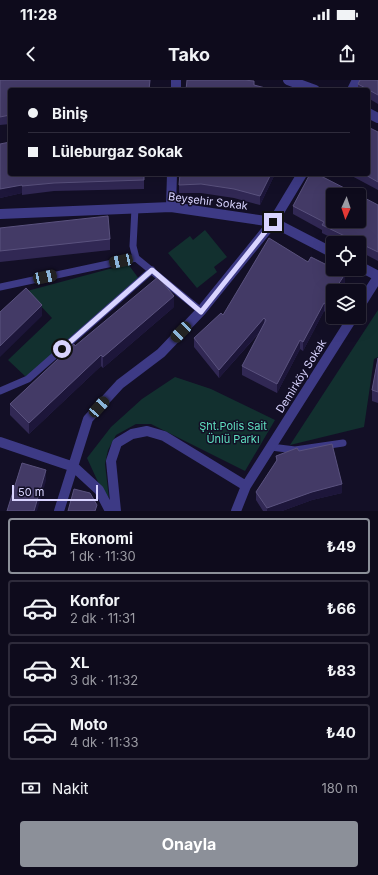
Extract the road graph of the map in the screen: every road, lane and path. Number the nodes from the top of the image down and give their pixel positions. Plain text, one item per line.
1 (288, 80) edge
2 (310, 88) edge
3 (172, 176) edge
4 (301, 176) edge
5 (171, 207) junction
6 (135, 208) junction
7 (0, 214) edge
8 (273, 222) junction
9 (326, 249) edge
10 (136, 258) junction
11 (152, 270) junction
12 (366, 270) edge
13 (378, 277) edge
14 (0, 287) edge
15 (366, 296) edge
16 (201, 312) junction
17 (349, 324) edge
18 (0, 391) edge
19 (0, 442) edge
20 (343, 443) dead end
21 (271, 447) junction
22 (74, 467) junction
23 (246, 486) junction
24 (59, 511) edge
25 (110, 511) edge
26 (116, 511) edge
27 (236, 511) edge

1 - 2 street
3 - 5 street
4 - 8 street
5 - 6 street, Beyşehir Sokak
5 - 8 street, Beyşehir Sokak
6 - 7 street, Beyşehir Sokak
6 - 10 lane
8 - 9 street, Beyşehir Sokak
8 - 16 street
10 - 11 lane
10 - 14 lane
11 - 16 lane
11 - 18 lane
12 - 13 street
13 - 15 street
16 - 22 street
17 - 21 street, Demirköy Sokak
19 - 22 street
20 - 21 lane
21 - 23 street, Demirköy Sokak
22 - 24 street
22 - 25 street
23 - 26 street
23 - 27 street, Demirköy Sokak

